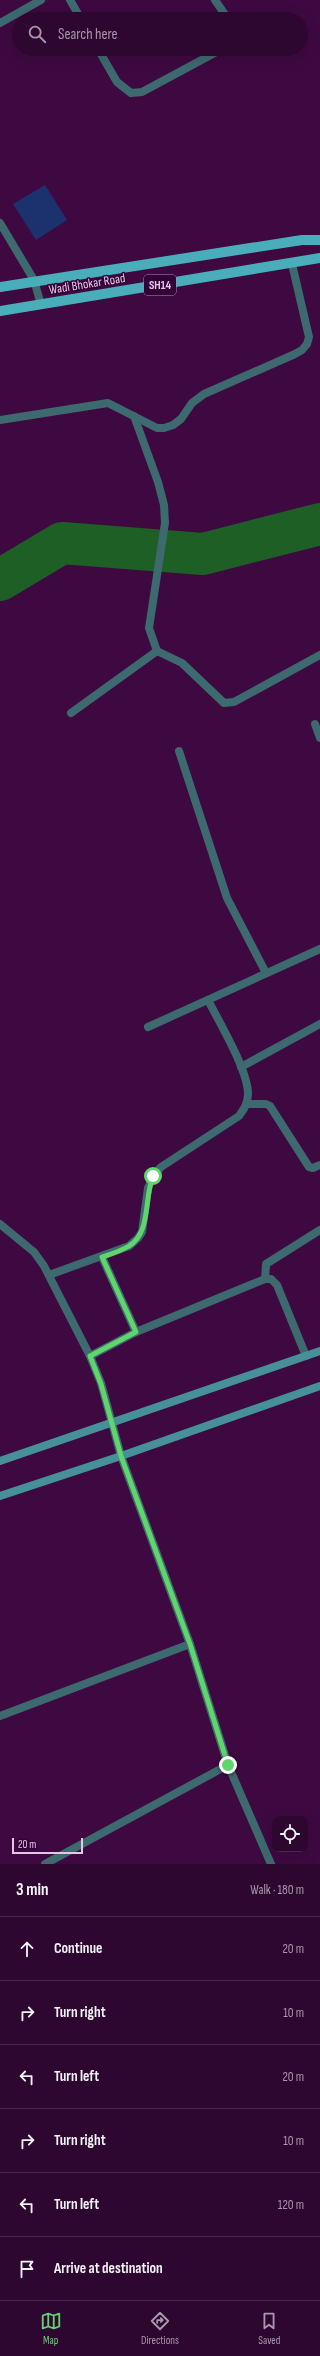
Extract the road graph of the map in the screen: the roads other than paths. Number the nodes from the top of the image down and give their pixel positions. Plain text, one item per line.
1 (41, 0) edge
2 (70, 0) edge
3 (215, 0) edge
4 (20, 12) edge
5 (77, 12) edge
6 (223, 12) edge
7 (12, 16) edge
8 (0, 23) edge
9 (102, 56) edge
10 (209, 56) edge
11 (0, 223) edge
12 (320, 240) edge
13 (320, 258) edge
14 (292, 264) junction
15 (34, 280) junction
16 (0, 287) edge
17 (41, 304) junction
18 (0, 311) edge
19 (134, 416) junction
20 (0, 420) edge
21 (158, 651) junction
22 (320, 655) edge
23 (71, 713) dead end
24 (315, 724) dead end
25 (320, 738) edge
26 (179, 751) dead end
27 (320, 949) edge
28 (266, 973) junction
29 (208, 1000) junction
30 (320, 1024) edge
31 (148, 1027) dead end
32 (241, 1067) junction
33 (247, 1104) junction
34 (320, 1165) edge
35 (0, 1224) edge
36 (320, 1230) edge
37 (102, 1257) junction
38 (49, 1275) junction
39 (265, 1279) junction
40 (136, 1332) junction
41 (320, 1351) edge
42 (90, 1356) junction
43 (306, 1356) junction
44 (320, 1386) edge
45 (112, 1422) junction
46 (121, 1456) junction
47 (0, 1461) edge
48 (0, 1496) edge
49 (190, 1644) junction
50 (0, 1716) edge
51 (228, 1765) junction
52 (46, 1864) edge
53 (271, 1864) edge

1 - 4 street
2 - 5 street
3 - 6 street
7 - 8 street
9 - 10 street
11 - 15 street
12 - 15 main road, Wadi Bhokar Road / SH14
13 - 14 main road, Wadi Bhokar Road / SH14
14 - 17 main road, Wadi Bhokar Road / SH14
14 - 19 street
15 - 16 main road, Wadi Bhokar Road / SH14
15 - 17 street
17 - 18 main road, Wadi Bhokar Road / SH14
19 - 20 street
19 - 21 street
21 - 22 street
21 - 23 street
24 - 25 street
26 - 28 street
27 - 28 street
28 - 29 street
29 - 31 street
29 - 32 street
30 - 32 street
32 - 33 street
33 - 34 street
33 - 37 street
35 - 38 street
36 - 39 street
37 - 38 street
37 - 40 street
38 - 42 street
39 - 40 street
39 - 43 street
40 - 42 street
41 - 43 street
42 - 45 street
43 - 45 street
44 - 46 street
45 - 46 street
45 - 47 street
46 - 48 street
46 - 49 street
49 - 50 street
49 - 51 street
51 - 52 street
51 - 53 street

